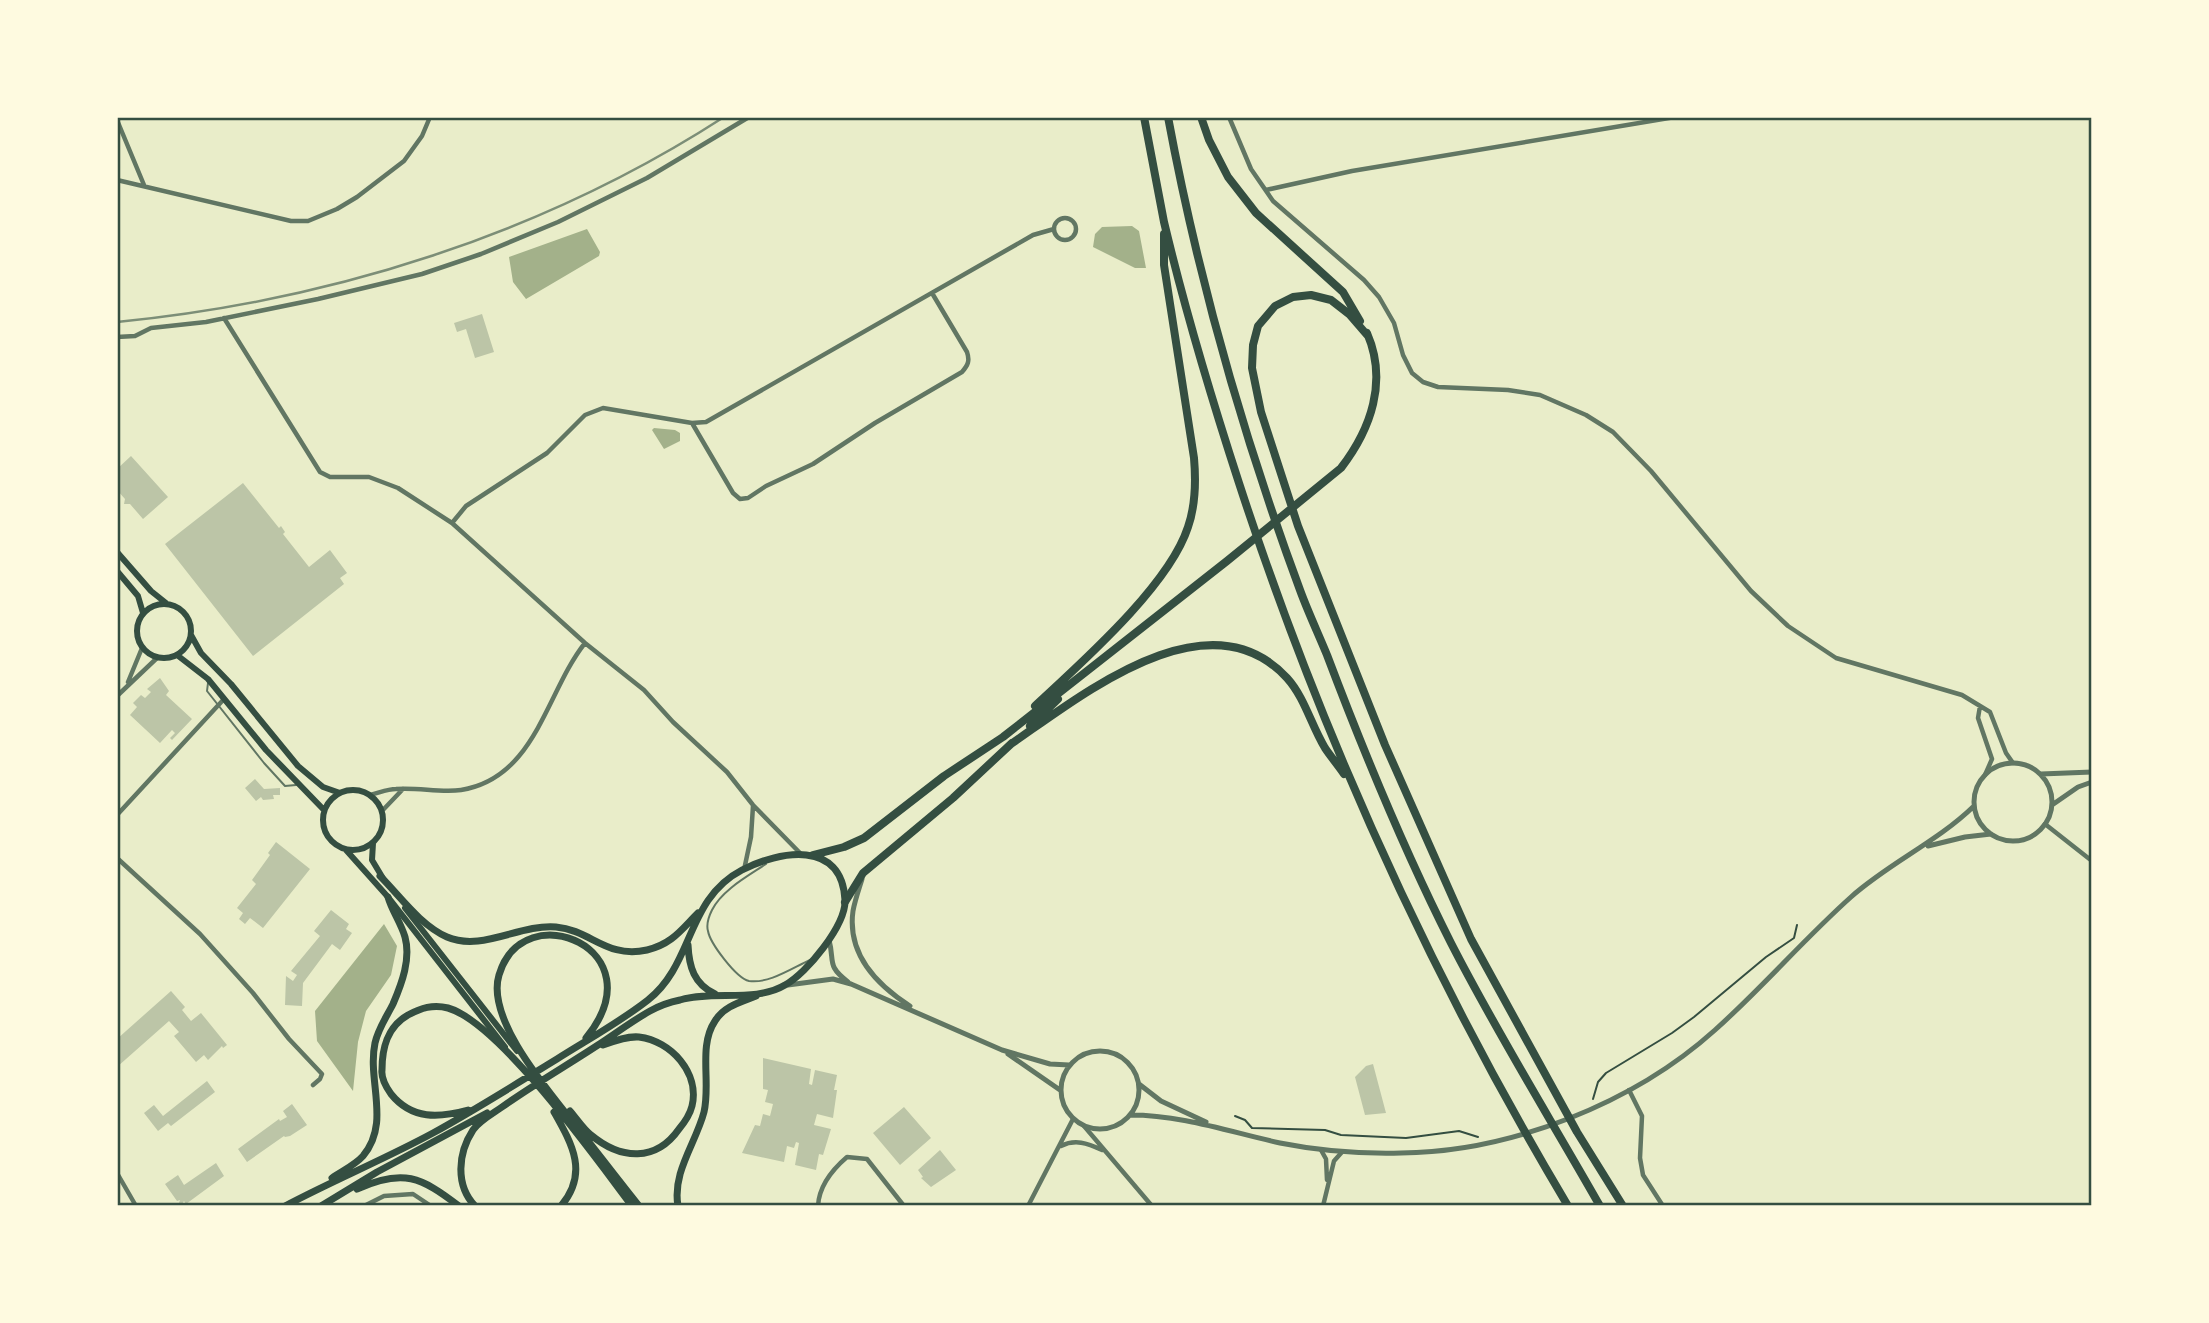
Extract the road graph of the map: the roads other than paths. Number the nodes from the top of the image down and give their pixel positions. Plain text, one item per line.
1 (430, 117) edge
2 (749, 117) edge
3 (1144, 117) edge
4 (1168, 117) edge
5 (1201, 117) edge
6 (1229, 117) edge
7 (1675, 117) edge
8 (117, 120) edge
9 (117, 180) edge
10 (144, 185) junction
11 (1265, 190) junction
12 (1164, 221) junction
13 (1054, 229) junction
14 (932, 293) junction
15 (224, 318) junction
16 (1368, 336) junction
17 (117, 337) edge
18 (692, 423) junction
19 (453, 523) junction
20 (117, 552) edge
21 (117, 571) edge
22 (168, 604) junction
23 (143, 612) junction
24 (191, 635) junction
25 (585, 643) junction
26 (142, 648) junction
27 (177, 655) junction
28 (157, 658) junction
29 (1094, 666) junction
30 (208, 679) junction
31 (127, 686) junction
32 (117, 696) edge
33 (224, 699) junction
34 (218, 705) junction
35 (1980, 706) junction
36 (1003, 737) junction
37 (1011, 744) junction
38 (2014, 763) junction
39 (2092, 772) edge
40 (2041, 774) junction
41 (1985, 775) junction
42 (2092, 782) edge
43 (1352, 784) junction
44 (300, 785) junction
45 (404, 788) junction
46 (340, 793) junction
47 (370, 795) junction
48 (752, 805) junction
49 (2052, 805) junction
50 (1974, 806) junction
51 (324, 810) junction
52 (382, 811) junction
53 (117, 815) edge
54 (2045, 824) junction
55 (1991, 834) junction
56 (373, 843) junction
57 (1922, 847) junction
58 (346, 850) junction
59 (800, 853) junction
60 (813, 855) junction
61 (775, 857) junction
62 (117, 858) edge
63 (2092, 861) edge
64 (744, 870) junction
65 (863, 873) junction
66 (380, 876) junction
67 (388, 897) junction
68 (845, 902) junction
69 (701, 910) junction
70 (829, 940) junction
71 (687, 944) junction
72 (816, 957) junction
73 (851, 984) junction
74 (786, 985) junction
75 (715, 994) junction
76 (762, 994) junction
77 (921, 1014) junction
78 (580, 1045) junction
79 (595, 1047) junction
80 (1002, 1050) junction
81 (524, 1065) junction
82 (1069, 1065) junction
83 (1139, 1083) junction
84 (313, 1085) dead end
85 (543, 1089) junction
86 (1060, 1090) junction
87 (1629, 1090) junction
88 (513, 1100) junction
89 (479, 1107) junction
90 (1130, 1115) junction
91 (1073, 1119) junction
92 (1212, 1125) junction
93 (1084, 1126) junction
94 (1061, 1146) junction
95 (1102, 1150) junction
96 (1321, 1150) junction
97 (1342, 1152) junction
98 (117, 1173) edge
99 (1327, 1185) junction
100 (295, 1200) junction
101 (331, 1200) junction
102 (136, 1206) edge
103 (285, 1206) edge
104 (321, 1206) edge
105 (364, 1206) edge
106 (432, 1206) edge
107 (459, 1206) edge
108 (475, 1206) edge
109 (561, 1206) edge
110 (632, 1206) edge
111 (639, 1206) edge
112 (678, 1206) edge
113 (818, 1206) edge
114 (904, 1206) edge
115 (1028, 1206) edge
116 (1152, 1206) edge
117 (1323, 1206) edge
118 (1568, 1206) edge
119 (1600, 1206) edge
120 (1623, 1206) edge
121 (1663, 1206) edge

1 - 10 street
2 - 15 street
3 - 12 highway
4 - 119 highway
5 - 16 highway
6 - 11 street
7 - 11 street
8 - 10 street
9 - 10 street
11 - 35 street
12 - 36 highway
12 - 43 highway
13 - 13 street
13 - 14 street
14 - 18 street
14 - 18 street
15 - 17 street
15 - 19 street
16 - 29 highway
16 - 120 highway
18 - 19 street
19 - 25 street
20 - 22 main road
21 - 23 main road
22 - 23 main road
22 - 24 main road
23 - 26 main road
24 - 27 main road
24 - 46 main road
25 - 45 street
25 - 48 street
26 - 28 main road
26 - 31 street
27 - 28 main road
27 - 30 main road
28 - 31 street
29 - 36 highway
29 - 37 highway
30 - 33 main road
30 - 34 lane
31 - 32 street
33 - 34 street
33 - 44 main road
34 - 44 lane
34 - 53 street
35 - 38 street
35 - 41 street
36 - 60 highway
37 - 43 highway
37 - 65 highway
38 - 40 street
38 - 41 street
39 - 40 street
40 - 49 street
41 - 50 street
42 - 49 street
43 - 118 highway
44 - 51 main road
45 - 47 street
45 - 52 street
46 - 47 main road
46 - 51 main road
47 - 52 main road
48 - 59 street
48 - 64 street
49 - 54 street
50 - 55 street
50 - 57 street
51 - 58 main road
52 - 56 main road
54 - 55 street
54 - 63 street
55 - 57 street
56 - 58 main road
56 - 66 main road
57 - 87 street
58 - 67 main road
59 - 60 main road
59 - 61 main road
60 - 68 main road
61 - 64 main road
61 - 72 lane
62 - 84 street
64 - 69 main road
65 - 68 highway
65 - 77 street
66 - 69 main road
66 - 81 main road
67 - 81 main road
67 - 100 main road
68 - 70 main road
69 - 71 main road
70 - 72 main road
70 - 73 street
71 - 75 main road
71 - 78 main road
72 - 74 main road
73 - 74 street
73 - 77 street
74 - 76 main road
75 - 76 main road
75 - 79 main road
76 - 112 main road
77 - 80 street
78 - 81 main road
78 - 89 main road
79 - 85 main road
79 - 88 main road
80 - 82 street
80 - 86 street
81 - 85 main road
81 - 89 main road
82 - 83 street
82 - 86 street
83 - 90 street
83 - 92 street
85 - 109 main road
85 - 110 main road
85 - 111 main road
86 - 91 street
87 - 97 street
87 - 121 street
88 - 101 main road
88 - 108 main road
89 - 100 main road
90 - 92 street
90 - 93 street
91 - 93 street
91 - 94 street
92 - 96 street
93 - 95 street
94 - 95 street
94 - 115 street
95 - 116 street
96 - 97 street
96 - 99 street
97 - 99 street
98 - 102 street
99 - 117 street
100 - 103 main road
101 - 104 main road
101 - 107 main road
105 - 106 street
113 - 114 street

